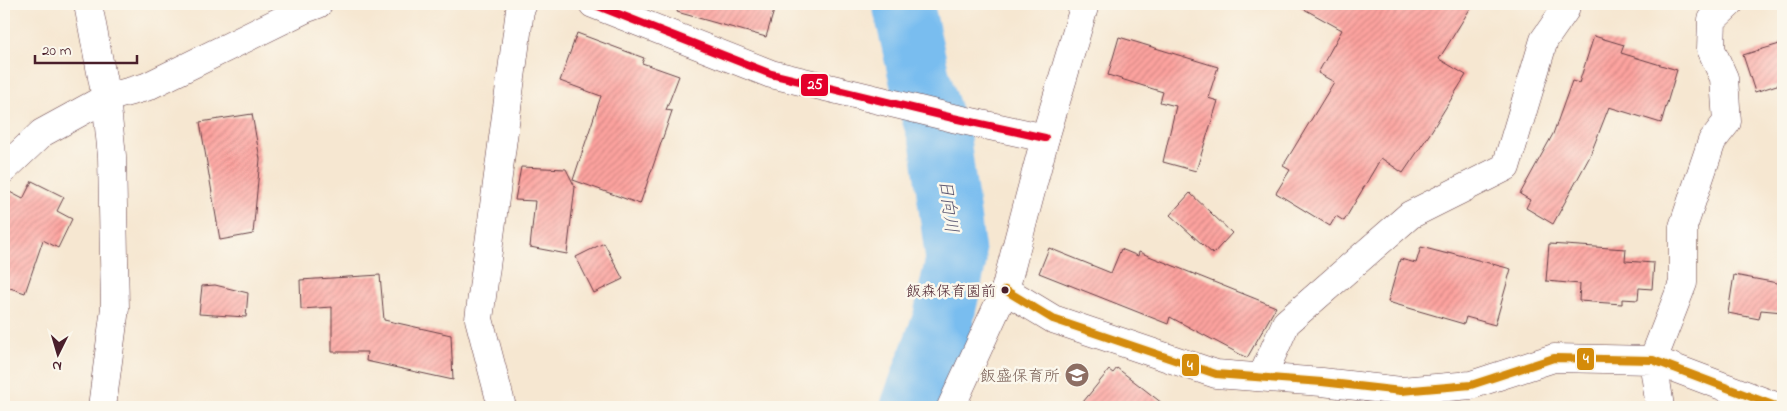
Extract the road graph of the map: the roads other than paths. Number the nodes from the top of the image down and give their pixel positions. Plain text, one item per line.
1 (88, 4) edge
2 (318, 4) edge
3 (523, 4) edge
4 (593, 4) edge
5 (1085, 4) edge
6 (1566, 4) edge
7 (1729, 4) edge
8 (106, 98) junction
9 (1045, 138) junction
10 (4, 169) edge
11 (1005, 290) junction
12 (1653, 360) junction
13 (1262, 377) junction
14 (102, 407) edge
15 (502, 407) edge
16 (951, 407) edge
17 (1660, 407) edge
18 (1778, 407) edge

1 - 8 street
2 - 8 street
3 - 15 street
4 - 9 street
5 - 9 street
6 - 13 street
7 - 12 street
8 - 10 street
8 - 14 street
9 - 11 street
11 - 13 street
11 - 16 street
12 - 13 street
12 - 17 street
12 - 18 street

